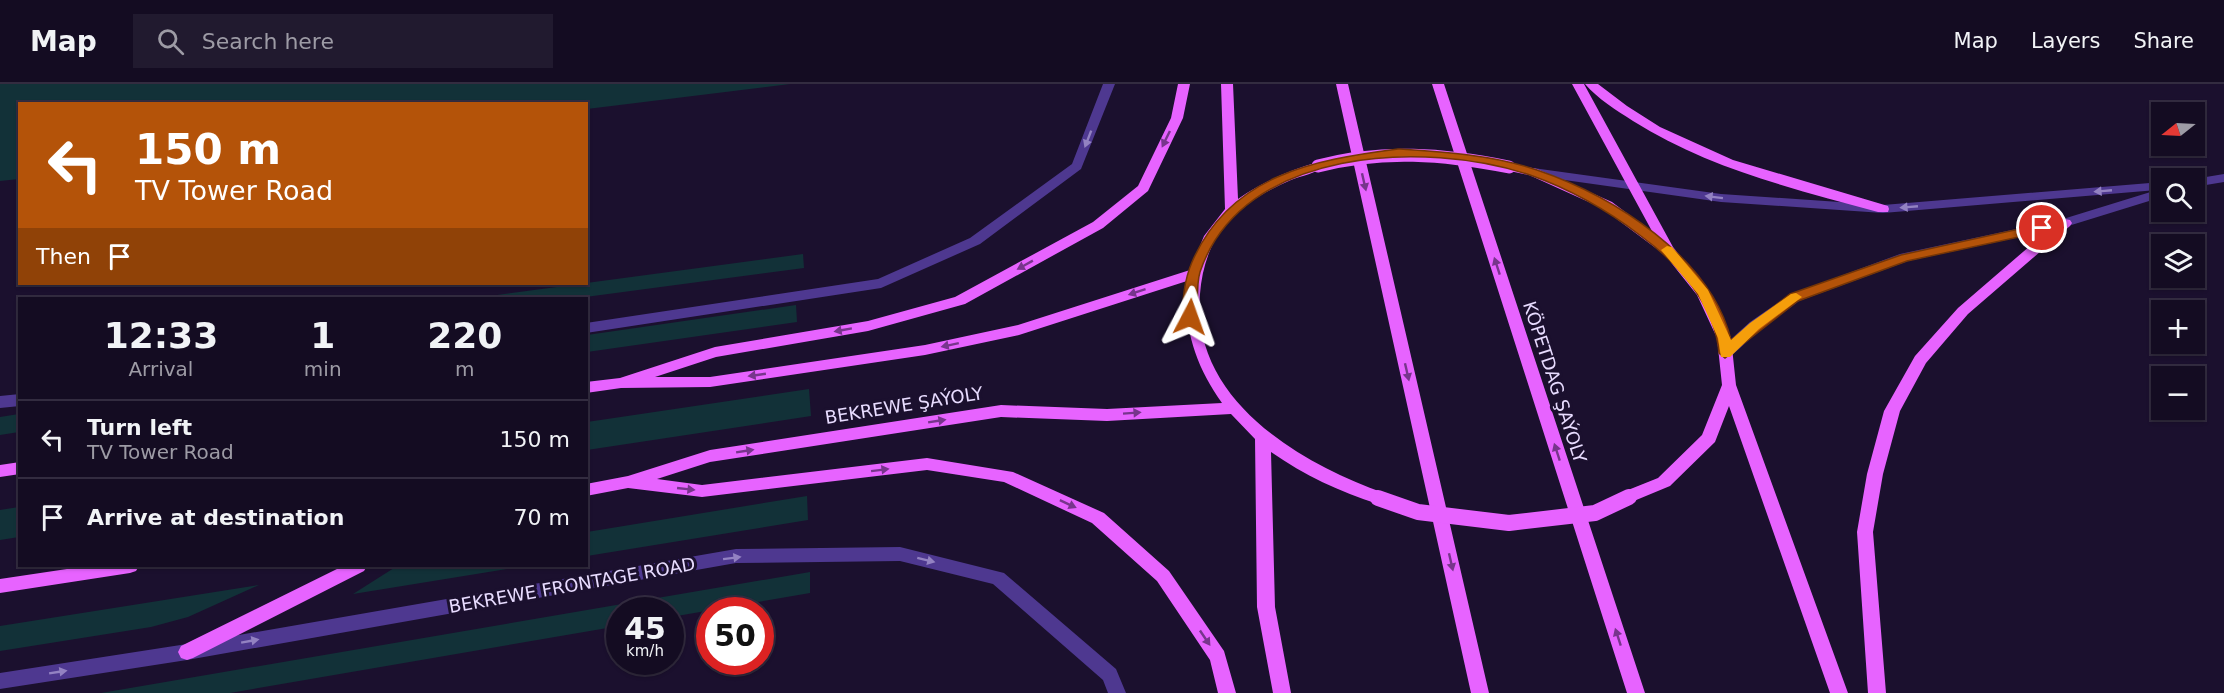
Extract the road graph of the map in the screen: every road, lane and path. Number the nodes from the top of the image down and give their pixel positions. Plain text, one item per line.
1 (1109, 84) edge
2 (1184, 84) edge
3 (1227, 84) edge
4 (1342, 84) edge
5 (1438, 84) edge
6 (1578, 84) edge
7 (1591, 84) edge
8 (1533, 172) junction
9 (2224, 178) edge
10 (2205, 181) edge
11 (1636, 187) junction
12 (2151, 187) edge
13 (2151, 197) edge
14 (1883, 209) junction
15 (1232, 210) junction
16 (2065, 224) junction
17 (1670, 252) junction
18 (1193, 274) junction
19 (588, 328) edge
20 (1725, 353) junction
21 (621, 383) junction
22 (1729, 385) junction
23 (588, 388) edge
24 (18, 400) edge
25 (0, 402) edge
26 (1234, 408) junction
27 (1263, 437) junction
28 (18, 468) edge
29 (0, 471) edge
30 (628, 482) junction
31 (588, 490) edge
32 (124, 567) edge
33 (356, 567) edge
34 (0, 586) edge
35 (188, 652) junction
36 (0, 681) edge
37 (1117, 693) edge
38 (1227, 693) edge
39 (1282, 693) edge
40 (1480, 693) edge
41 (1636, 693) edge
42 (1839, 693) edge
43 (1877, 693) edge

1 -> 19 street
2 -> 21 main road
3 - 15 main road
4 -> 40 main road
41 -> 5 main road, KÖPETDAG ŞAÝOLY
6 - 11 main road
7 - 14 main road
8 - 11 street
8 - 15 main road, bridge
8 - 17 main road
9 - 10 street
14 -> 11 street
11 - 17 main road
12 -> 14 street
13 - 16 street
15 - 18 main road
16 - 20 street
16 - 43 main road
17 - 20 main road
18 -> 21 main road
18 - 26 main road
20 - 22 main road
21 - 23 main road
22 - 27 main road, bridge
22 - 42 main road
24 - 25 street
26 - 27 main road
30 -> 26 main road, BEKREWE ŞAÝOLY
27 - 39 main road
28 - 29 main road
30 - 31 main road, BEKREWE ŞAÝOLY
30 -> 38 main road
32 - 34 main road
33 - 35 main road
36 -> 35 street, BEKREWE FRONTAGE ROAD
35 -> 37 street, BEKREWE FRONTAGE ROAD

